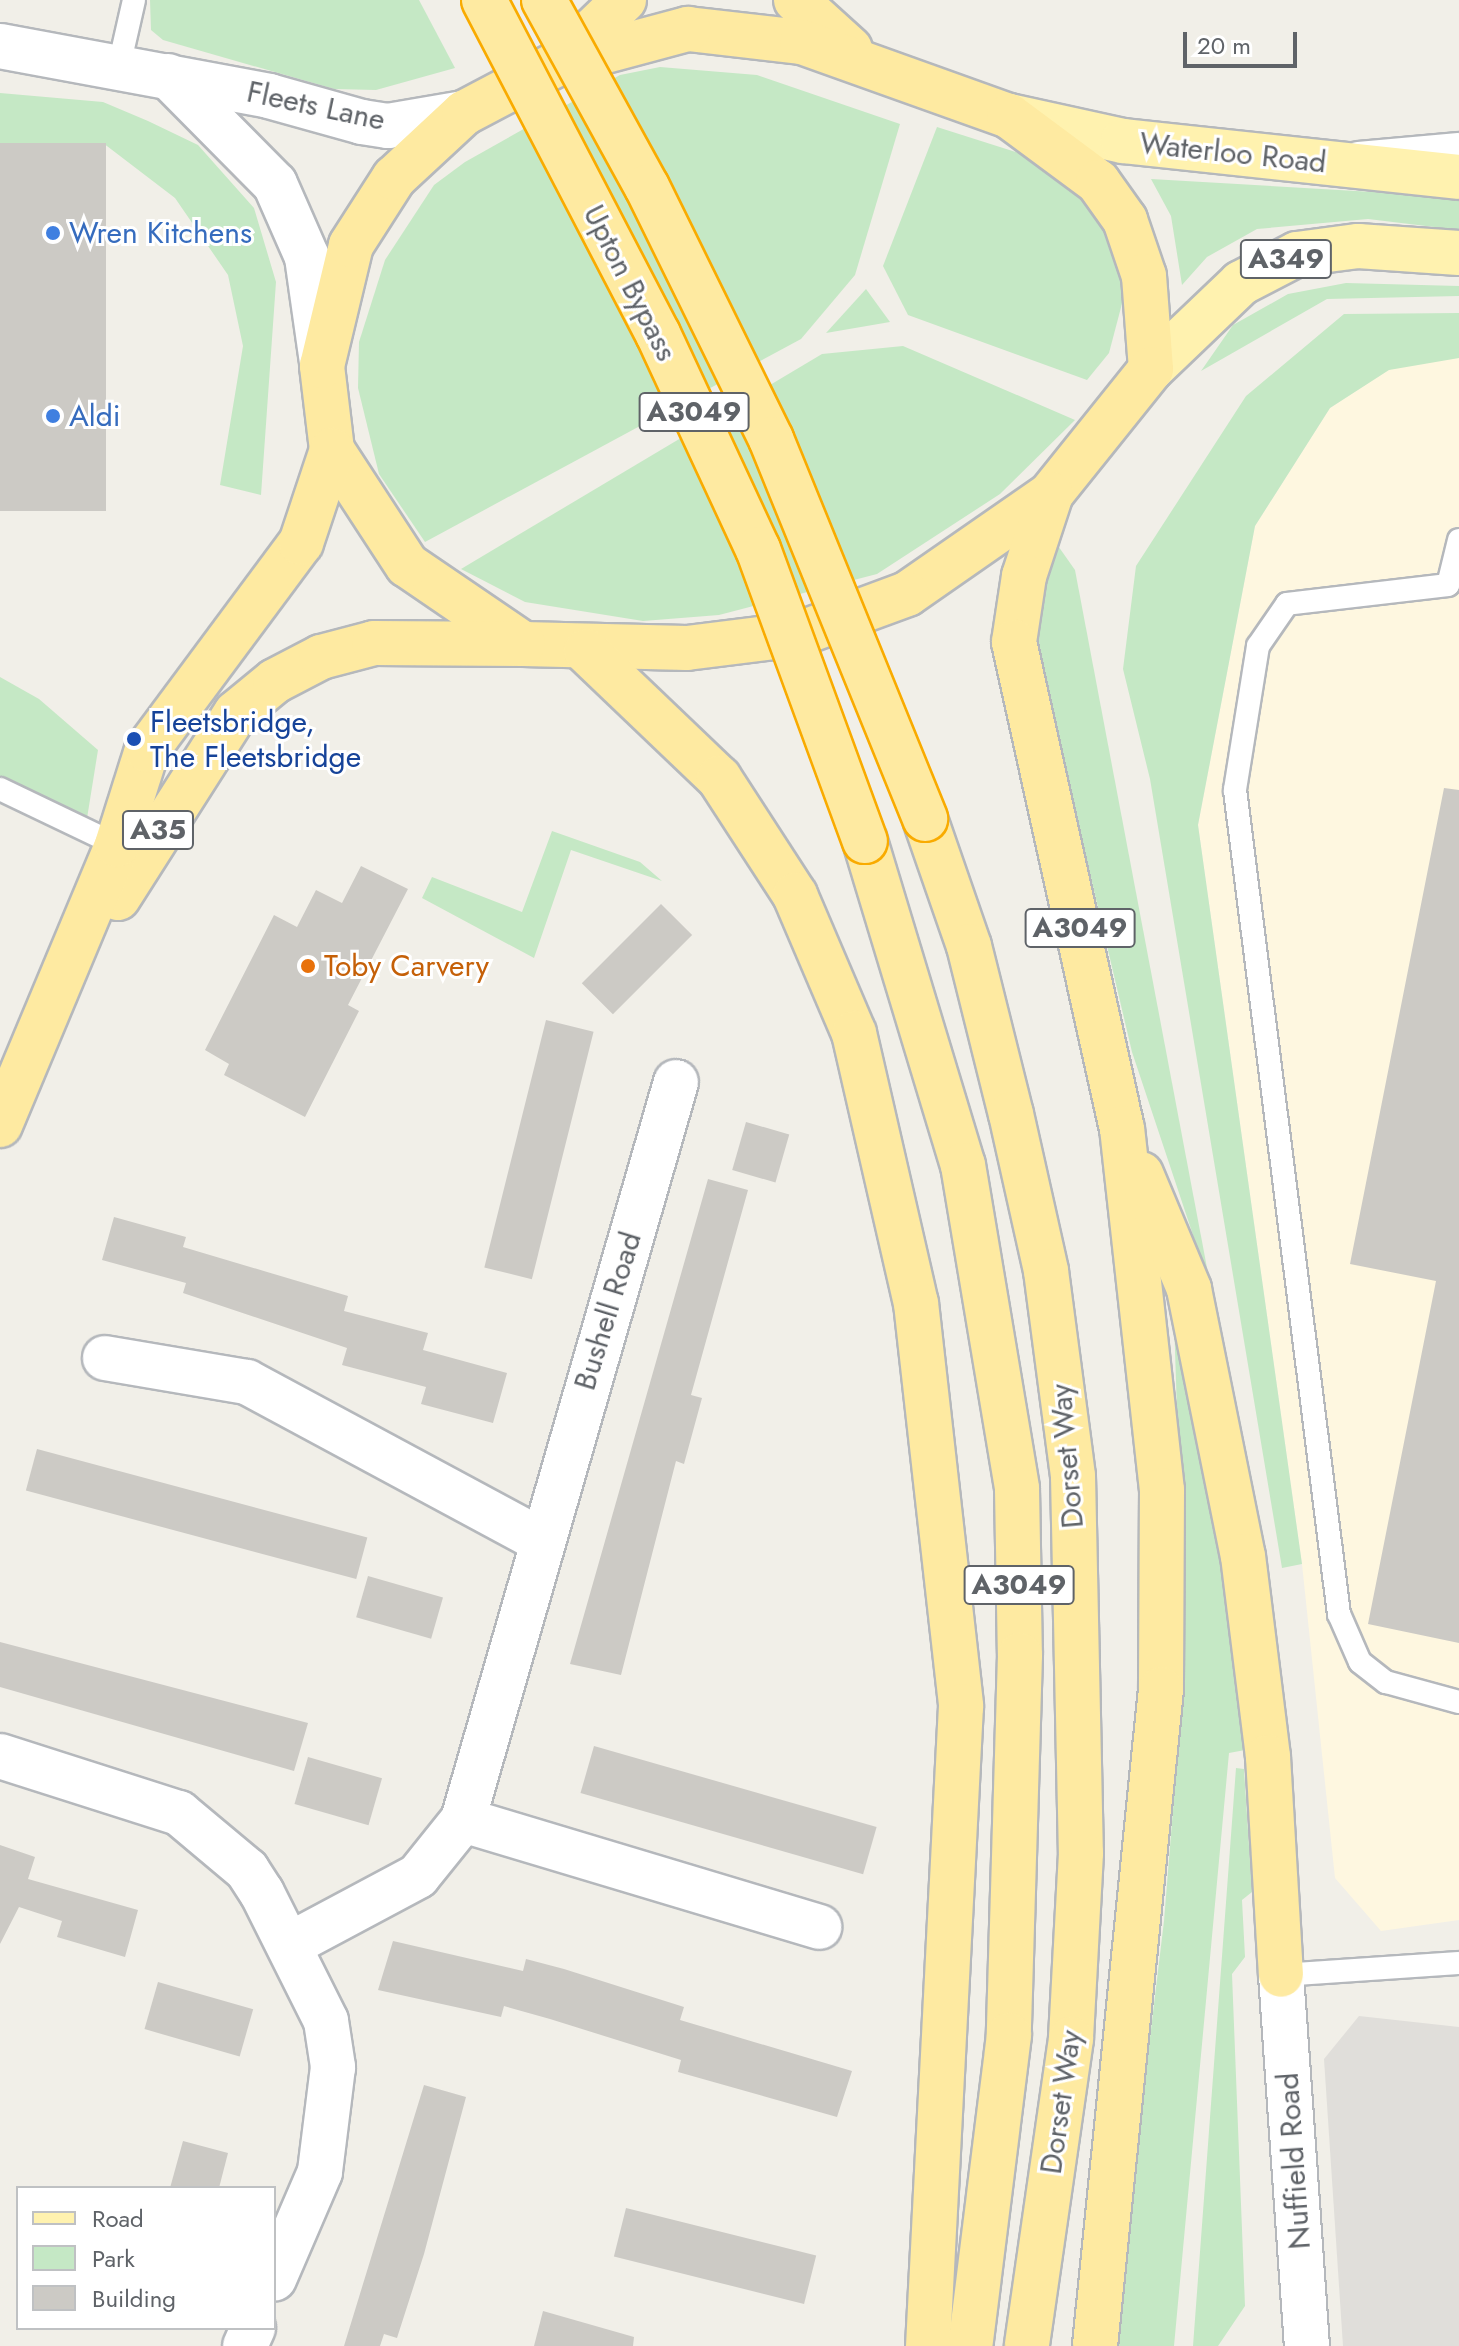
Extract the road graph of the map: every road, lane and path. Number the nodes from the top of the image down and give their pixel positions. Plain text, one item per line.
1 (134, 0) edge
2 (484, 0) edge
3 (544, 0) edge
4 (624, 0) edge
5 (796, 0) edge
6 (0, 46) edge
7 (865, 62) junction
8 (557, 64) junction
9 (119, 66) junction
10 (168, 76) junction
11 (464, 113) junction
12 (1009, 116) junction
13 (1459, 144) edge
14 (1314, 163) junction
15 (1459, 177) edge
16 (1459, 253) edge
17 (322, 366) junction
18 (1151, 369) junction
19 (332, 450) junction
20 (1051, 494) junction
21 (1459, 540) edge
22 (523, 644) junction
23 (586, 651) junction
24 (0, 789) edge
25 (925, 819) joint
26 (865, 841) joint
27 (117, 845) junction
28 (34, 1040) junction
29 (676, 1082) dead end
30 (0, 1125) edge
31 (1122, 1128) junction
32 (105, 1358) dead end
33 (539, 1539) junction
34 (1459, 1702) edge
35 (0, 1756) edge
36 (463, 1820) junction
37 (819, 1927) dead end
38 (289, 1945) junction
39 (1459, 1963) edge
40 (1281, 1975) junction
41 (276, 2274) edge
42 (928, 2346) edge
43 (970, 2346) edge
44 (1027, 2346) edge
45 (1095, 2346) edge
46 (1307, 2346) edge

1 - 9 lane
2 - 26 highway, Upton Bypass / A3049, bridge
3 - 25 highway, Upton Bypass / A3049, bridge
4 - 8 highway
5 - 7 highway
6 - 9 street, Fleets Lane
7 - 8 highway
7 - 12 highway
8 - 11 highway
9 - 10 street, Fleets Lane
10 - 11 street, Fleets Lane
10 - 17 street, Fleets Lane
11 - 17 highway
12 - 14 main road, Waterloo Road
12 - 18 highway
13 - 14 lane
14 - 15 main road, Waterloo Road
16 - 18 main road, A349
17 - 19 highway
18 - 20 highway
19 - 22 highway
19 - 27 highway, A35
20 - 23 highway
20 - 31 highway, A3049
21 - 34 lane
22 - 23 highway
22 - 28 highway, A35
23 - 42 highway, A3049
24 - 27 lane
25 - 44 highway, Dorset Way / A3049
26 - 43 highway, Dorset Way / A3049
27 - 28 highway, A35
28 - 30 highway, A35
29 - 33 street, Bushell Road
31 - 40 highway
31 - 45 highway, A3049
32 - 33 street
33 - 36 street, Bushell Road
35 - 38 street
36 - 37 street
36 - 38 street, Bushell Road
38 - 41 street
39 - 40 lane
40 - 46 street, Nuffield Road

